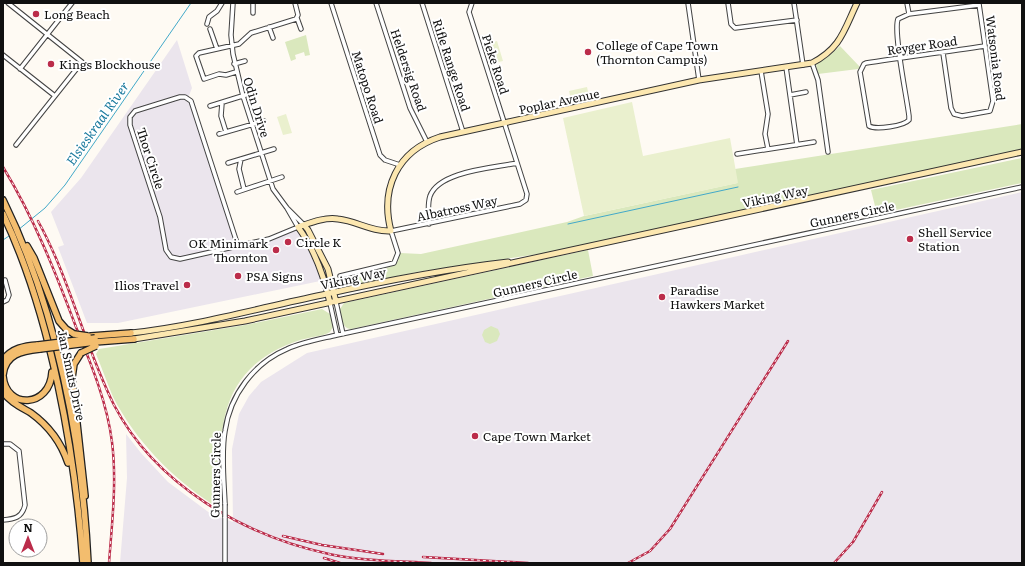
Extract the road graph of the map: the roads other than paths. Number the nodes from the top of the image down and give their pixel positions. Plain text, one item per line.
1 (8, 3) edge
2 (72, 3) edge
3 (222, 3) edge
4 (253, 3) edge
5 (331, 3) edge
6 (376, 3) edge
7 (422, 3) edge
8 (472, 3) edge
9 (688, 3) edge
10 (728, 3) edge
11 (794, 3) edge
12 (857, 3) edge
13 (907, 3) edge
14 (234, 4) edge
15 (297, 4) edge
16 (979, 4) edge
17 (253, 13) dead end
18 (909, 14) junction
19 (297, 18) junction
20 (797, 20) junction
21 (207, 24) dead end
22 (269, 27) junction
23 (210, 29) dead end
24 (301, 29) dead end
25 (48, 34) junction
26 (273, 38) dead end
27 (232, 44) junction
28 (985, 46) junction
29 (217, 49) junction
30 (942, 53) junction
31 (3, 55) edge
32 (901, 58) junction
33 (245, 61) dead end
34 (812, 62) junction
35 (234, 64) junction
36 (803, 65) junction
37 (786, 67) junction
38 (20, 68) junction
39 (761, 71) junction
40 (236, 72) junction
41 (699, 80) junction
42 (255, 92) dead end
43 (806, 92) dead end
44 (790, 95) junction
45 (55, 96) junction
46 (243, 96) junction
47 (222, 103) junction
48 (210, 106) dead end
49 (264, 121) dead end
50 (504, 123) junction
51 (252, 124) junction
52 (226, 132) junction
53 (463, 132) junction
54 (219, 134) dead end
55 (427, 142) junction
56 (814, 142) dead end
57 (16, 145) dead end
58 (797, 145) junction
59 (274, 149) dead end
60 (768, 149) junction
61 (828, 152) dead end
62 (1022, 152) edge
63 (261, 153) junction
64 (737, 154) dead end
65 (241, 159) junction
66 (228, 163) dead end
67 (517, 163) junction
68 (400, 166) junction
69 (282, 177) dead end
70 (270, 181) junction
71 (1022, 187) edge
72 (244, 189) junction
73 (237, 192) dead end
74 (3, 200) edge
75 (526, 200) joint
76 (287, 208) junction
77 (3, 214) edge
78 (429, 224) junction
79 (304, 225) junction
80 (298, 228) junction
81 (391, 231) junction
82 (21, 237) junction
83 (238, 246) junction
84 (533, 259) junction
85 (340, 276) dead end
86 (4, 280) dead end
87 (334, 292) junction
88 (328, 294) junction
89 (3, 302) edge
90 (336, 302) junction
91 (330, 303) junction
92 (131, 333) joint
93 (343, 334) junction
94 (337, 335) junction
95 (134, 339) joint
96 (94, 340) junction
97 (39, 347) junction
98 (50, 355) junction
99 (3, 360) edge
100 (3, 376) edge
101 (3, 392) edge
102 (3, 444) edge
103 (73, 477) junction
104 (3, 520) edge
105 (85, 521) junction
106 (83, 563) edge
107 (88, 563) edge
108 (225, 563) edge

1 - 25 street
2 - 25 street
3 - 21 street
4 - 17 street
5 - 68 street, Matopo Road
6 - 55 street, Heldersig Road
7 - 53 street, Rifle Range Road
8 - 50 street, Pieke Road
9 - 41 street
10 - 20 street
11 - 20 street
12 - 34 main road, Poplar Avenue
13 - 18 street
14 - 27 street, Odin Drive
15 - 19 street
16 - 18 street
16 - 28 street, Watsonia Road
18 - 32 street
19 - 22 street
19 - 24 street
20 - 36 street
22 - 26 street
22 - 27 street
23 - 29 street
25 - 38 street
25 - 45 street
27 - 29 street
27 - 35 street, Odin Drive
28 - 30 street, Reyger Road
28 - 30 street, Watsonia Road
29 - 40 street
30 - 32 street, Reyger Road
31 - 38 street
32 - 32 street, Reyger Road
33 - 35 street
34 - 36 main road, Poplar Avenue
34 - 61 street
35 - 40 street, Odin Drive
36 - 37 main road, Poplar Avenue
37 - 39 main road, Poplar Avenue
37 - 44 street
38 - 45 street
39 - 41 main road, Poplar Avenue
39 - 60 street
40 - 46 street, Odin Drive
41 - 50 main road, Poplar Avenue
42 - 46 street
43 - 44 street
44 - 58 street
45 - 57 street
46 - 47 street
46 - 51 street, Odin Drive
47 - 48 street
47 - 52 street
49 - 51 street
50 - 53 main road, Poplar Avenue
50 - 67 street, Pieke Road
51 - 52 street
51 - 63 street, Odin Drive
52 - 54 street
53 - 55 main road, Poplar Avenue
55 - 68 main road, Poplar Avenue
56 - 58 street
58 - 60 street
59 - 63 street
60 - 64 street
62 - 84 main road, Viking Way
63 - 65 street
63 - 70 street, Odin Drive
65 - 66 street
65 - 72 street
67 - 75 street, Pieke Road
67 - 78 street
68 - 81 main road, Poplar Avenue
69 - 70 street
70 - 72 street
70 - 76 street, Odin Drive
71 - 93 street, Gunners Circle
72 - 73 street
74 - 82 main road, Jan Smuts Drive
75 - 78 street, Albatross Way
76 - 79 street, Odin Drive
76 - 80 street, Odin Drive
77 - 98 main road, Jan Smuts Drive
78 - 81 street, Albatross Way
79 - 80 main road
79 - 81 main road
79 - 87 main road, Odin Drive
80 - 83 street, Thor Circle
80 - 88 main road, Odin Drive
81 - 85 street, Poplar Avenue
82 - 96 main road, bridge
82 - 105 main road, Jan Smuts Drive
83 - 83 street, Thor Circle
84 - 87 main road, Viking Way
84 - 90 main road, Viking Way
86 - 89 street
87 - 88 main road, Viking Way
87 - 90 main road, Odin Drive
88 - 91 main road, Odin Drive
88 - 92 main road, Viking Way
90 - 91 main road, Viking Way
90 - 93 street, Odin Drive
91 - 94 street, Odin Drive
91 - 95 main road, Viking Way
92 - 96 main road
93 - 94 street, Gunners Circle
94 - 108 street, Gunners Circle, bridge
95 - 96 main road
96 - 97 main road, bridge
96 - 105 main road, bridge
97 - 99 main road
97 - 100 main road
98 - 100 main road
98 - 103 main road, Jan Smuts Drive
101 - 103 main road
102 - 104 street
103 - 106 main road, Jan Smuts Drive
105 - 107 main road, Jan Smuts Drive

